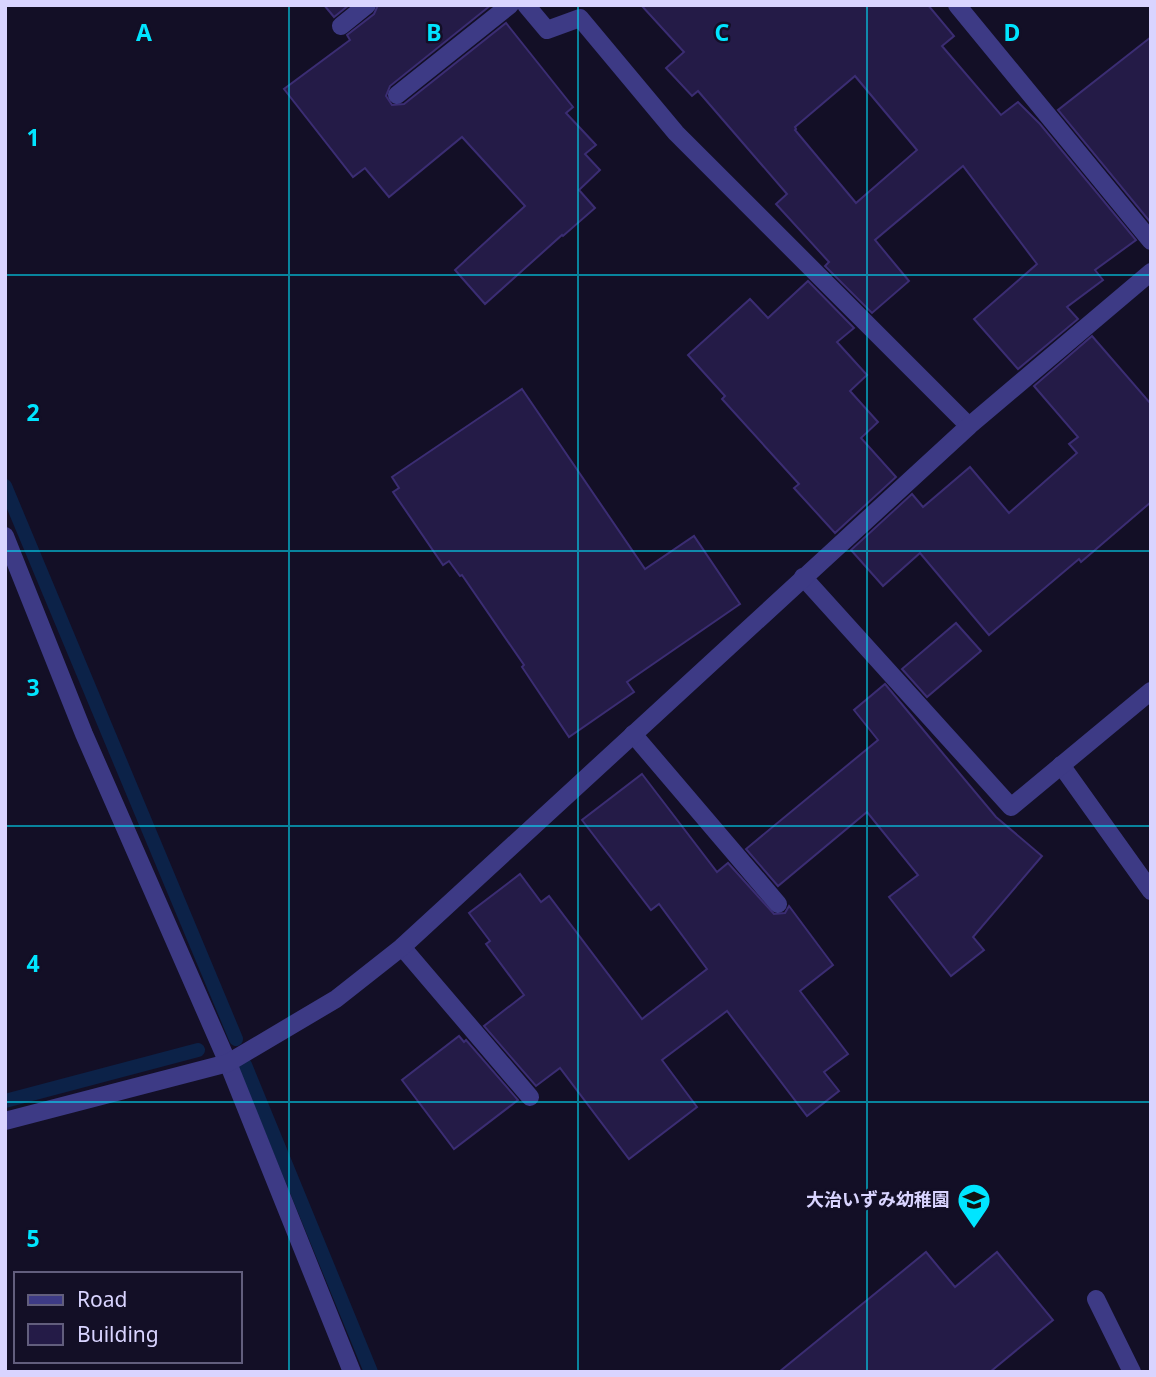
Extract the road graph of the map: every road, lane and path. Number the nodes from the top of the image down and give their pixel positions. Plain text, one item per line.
1 (367, 5) edge
2 (510, 5) edge
3 (526, 5) edge
4 (957, 5) edge
5 (341, 26) dead end
6 (397, 95) dead end
7 (1151, 241) edge
8 (1151, 272) edge
9 (969, 426) junction
10 (5, 536) edge
11 (803, 577) junction
12 (1151, 691) edge
13 (633, 734) junction
14 (1061, 765) junction
15 (1151, 891) edge
16 (778, 904) dead end
17 (402, 947) junction
18 (228, 1063) junction
19 (530, 1097) dead end
20 (5, 1121) edge
21 (1096, 1299) dead end
22 (352, 1372) edge
23 (1132, 1372) edge

1 - 5 street
2 - 6 street
3 - 9 street
4 - 7 street
8 - 9 street
9 - 11 street
10 - 18 street
11 - 13 street
11 - 14 street
12 - 14 street
13 - 16 street
13 - 17 street
14 - 15 street
17 - 18 street
17 - 19 street
18 - 20 street
18 - 22 street
21 - 23 street

